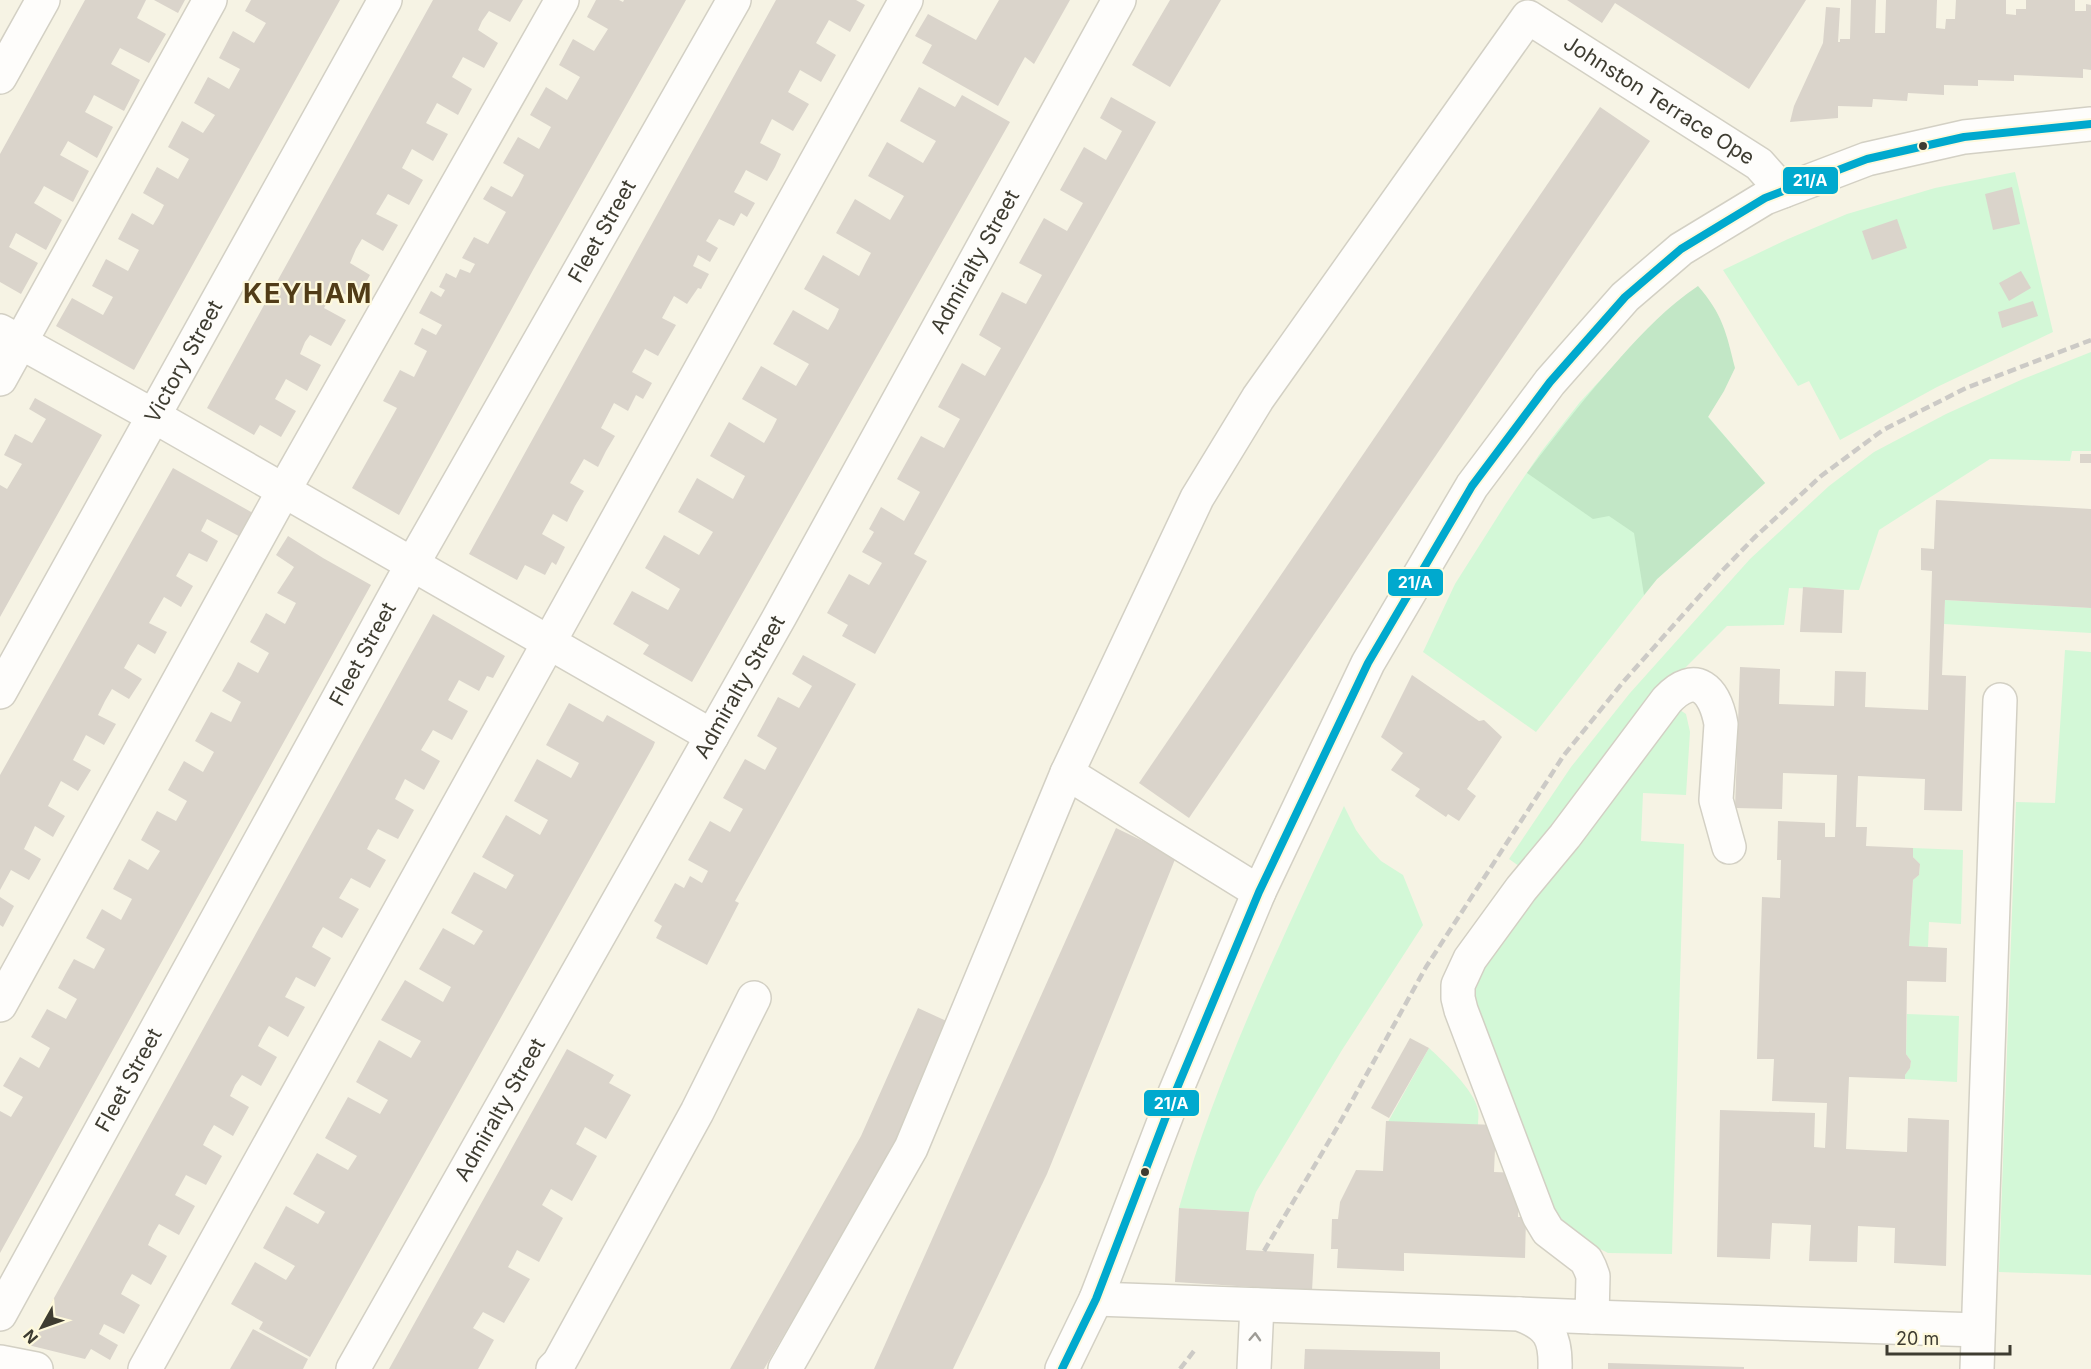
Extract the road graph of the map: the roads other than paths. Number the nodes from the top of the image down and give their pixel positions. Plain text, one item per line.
1 (43, 0) edge
2 (210, 0) edge
3 (385, 0) edge
4 (562, 0) edge
5 (734, 0) edge
6 (906, 0) edge
7 (1119, 0) edge
8 (0, 76) edge
9 (2091, 124) edge
10 (1783, 191) junction
11 (10, 337) edge
12 (0, 379) edge
13 (152, 415) junction
14 (284, 490) junction
15 (413, 564) junction
16 (550, 642) junction
17 (0, 692) edge
18 (2000, 700) dead end
19 (712, 736) junction
20 (1066, 773) junction
21 (1729, 847) dead end
22 (1259, 892) junction
23 (754, 999) dead end
24 (0, 1005) edge
25 (1096, 1299) junction
26 (1257, 1305) junction
27 (0, 1314) edge
28 (1519, 1314) junction
29 (1592, 1317) junction
30 (1978, 1330) junction
31 (0, 1362) edge
32 (36, 1369) edge
33 (146, 1369) edge
34 (353, 1369) edge
35 (554, 1369) edge
36 (785, 1369) edge
37 (1062, 1369) edge
38 (1254, 1369) edge
39 (1555, 1369) edge
40 (1977, 1369) edge

1 - 8 street
2 - 11 street
3 - 13 street, Victory Street
4 - 14 street
5 - 15 street, Fleet Street
6 - 16 street
7 - 19 street, Admiralty Street
9 - 10 street
10 - 20 street, Johnston Terrace Ope
10 - 22 street
11 - 12 street
11 - 13 street
13 - 14 street
13 - 17 street, Victory Street
14 - 15 street
14 - 24 street
15 - 16 street
15 - 27 street, Fleet Street
16 - 19 street
16 - 33 street
18 - 30 street
19 - 34 street, Admiralty Street
20 - 22 street
20 - 36 street
21 - 29 street
22 - 25 street
23 - 35 street
25 - 26 street
25 - 37 street
26 - 28 street
38 -> 26 street
28 - 29 street
28 - 39 street
29 - 30 street
30 - 40 street
31 - 32 street

